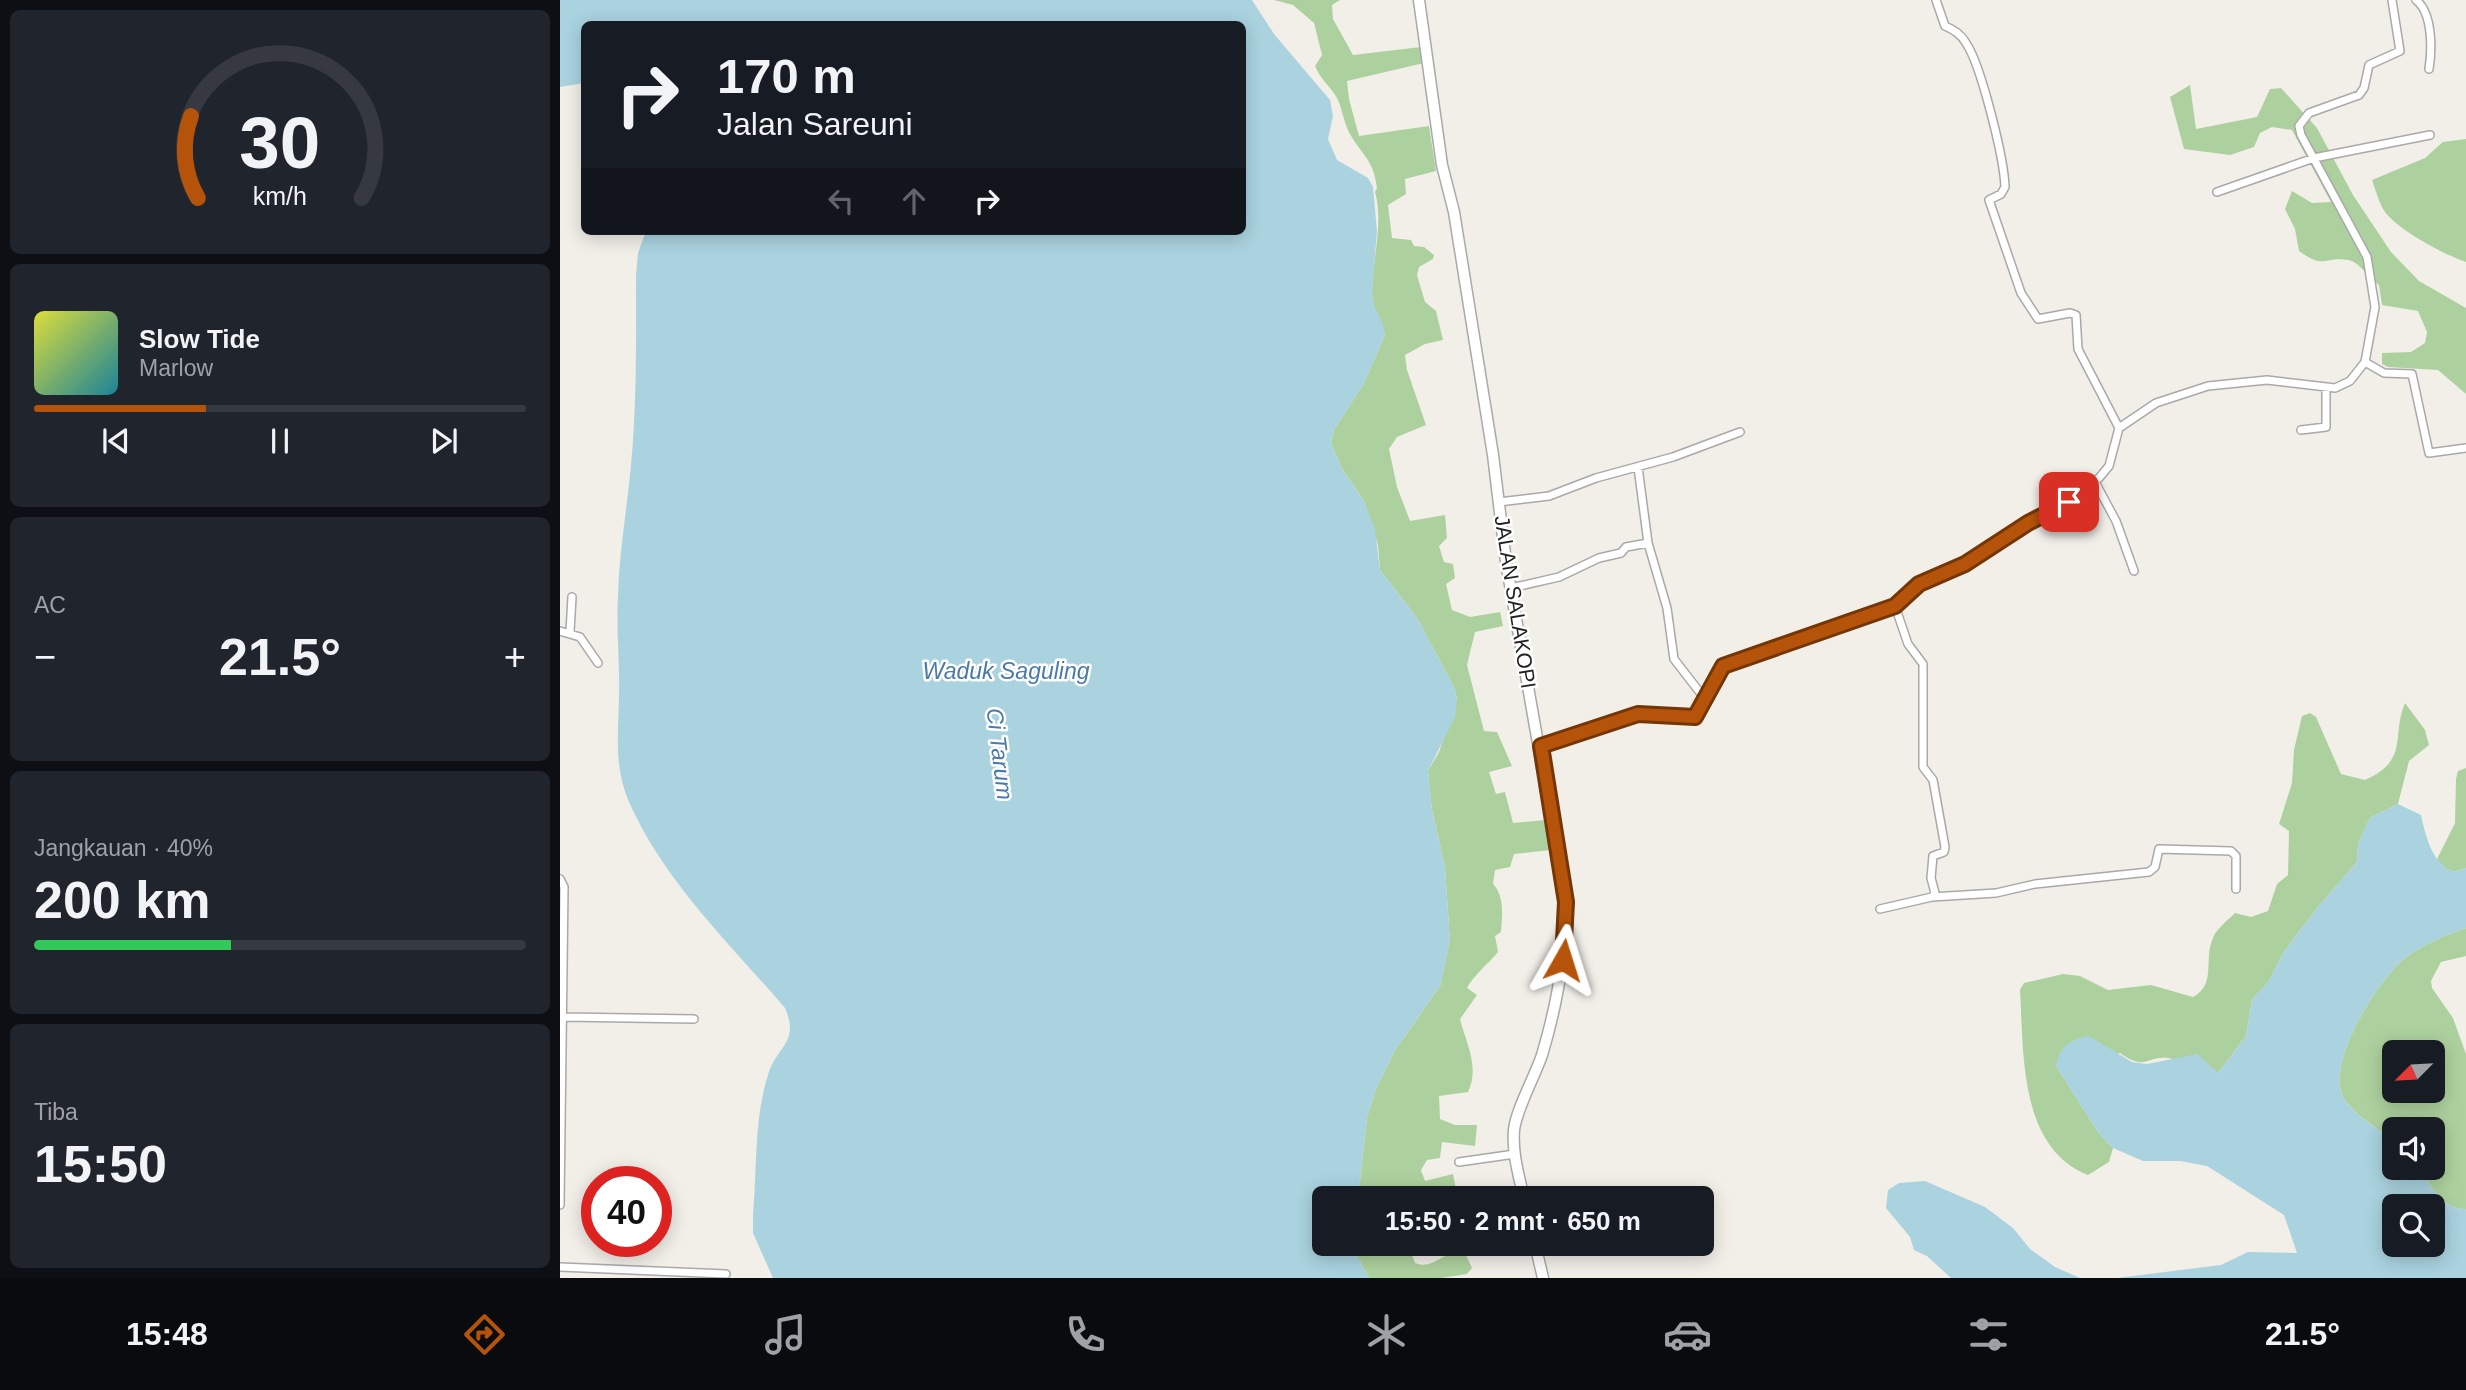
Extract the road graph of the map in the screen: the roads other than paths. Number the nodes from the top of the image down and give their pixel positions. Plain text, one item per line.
1 (1419, 0) edge
2 (1936, 0) edge
3 (2392, 0) edge
4 (2416, 0) edge
5 (2429, 69) dead end
6 (2430, 135) dead end
7 (2314, 158) junction
8 (2217, 192) dead end
9 (2365, 362) junction
10 (2326, 388) junction
11 (2119, 428) junction
12 (2301, 430) dead end
13 (1740, 432) dead end
14 (2466, 448) edge
15 (1638, 467) junction
16 (2095, 482) junction
17 (1499, 502) junction
18 (1648, 543) junction
19 (2134, 571) dead end
20 (1511, 588) junction
21 (572, 597) dead end
22 (1895, 606) junction
23 (560, 631) edge
24 (570, 632) junction
25 (598, 663) dead end
26 (1705, 699) junction
27 (1541, 746) junction
28 (560, 879) edge
29 (2236, 890) dead end
30 (1932, 897) junction
31 (1880, 909) dead end
32 (565, 1017) junction
33 (694, 1019) dead end
34 (1515, 1154) junction
35 (1459, 1162) dead end
36 (1521, 1186) edge
37 (560, 1205) edge
38 (1538, 1256) edge
39 (560, 1267) edge
40 (726, 1274) dead end
41 (1543, 1278) edge

1 - 17 street, JALAN SALAKOPI
2 - 11 street
3 - 7 street
4 - 5 street
6 - 7 street
7 - 8 street
7 - 9 street
9 - 10 street
9 - 14 street
10 - 11 street
10 - 12 street
11 - 16 street
13 - 15 street
15 - 17 street
15 - 18 street
16 - 19 street
16 - 22 street
17 - 20 street, JALAN SALAKOPI
18 - 20 street
18 - 26 street
20 - 27 street, JALAN SALAKOPI
21 - 24 street
22 - 26 street
22 - 30 street
23 - 24 street
24 - 25 street
26 - 27 street
27 - 34 street, JALAN SALAKOPI
28 - 32 street
29 - 30 street
30 - 31 street
32 - 33 street
32 - 37 street
34 - 35 street
34 - 36 street, JALAN SALAKOPI
38 - 41 street
39 - 40 street

